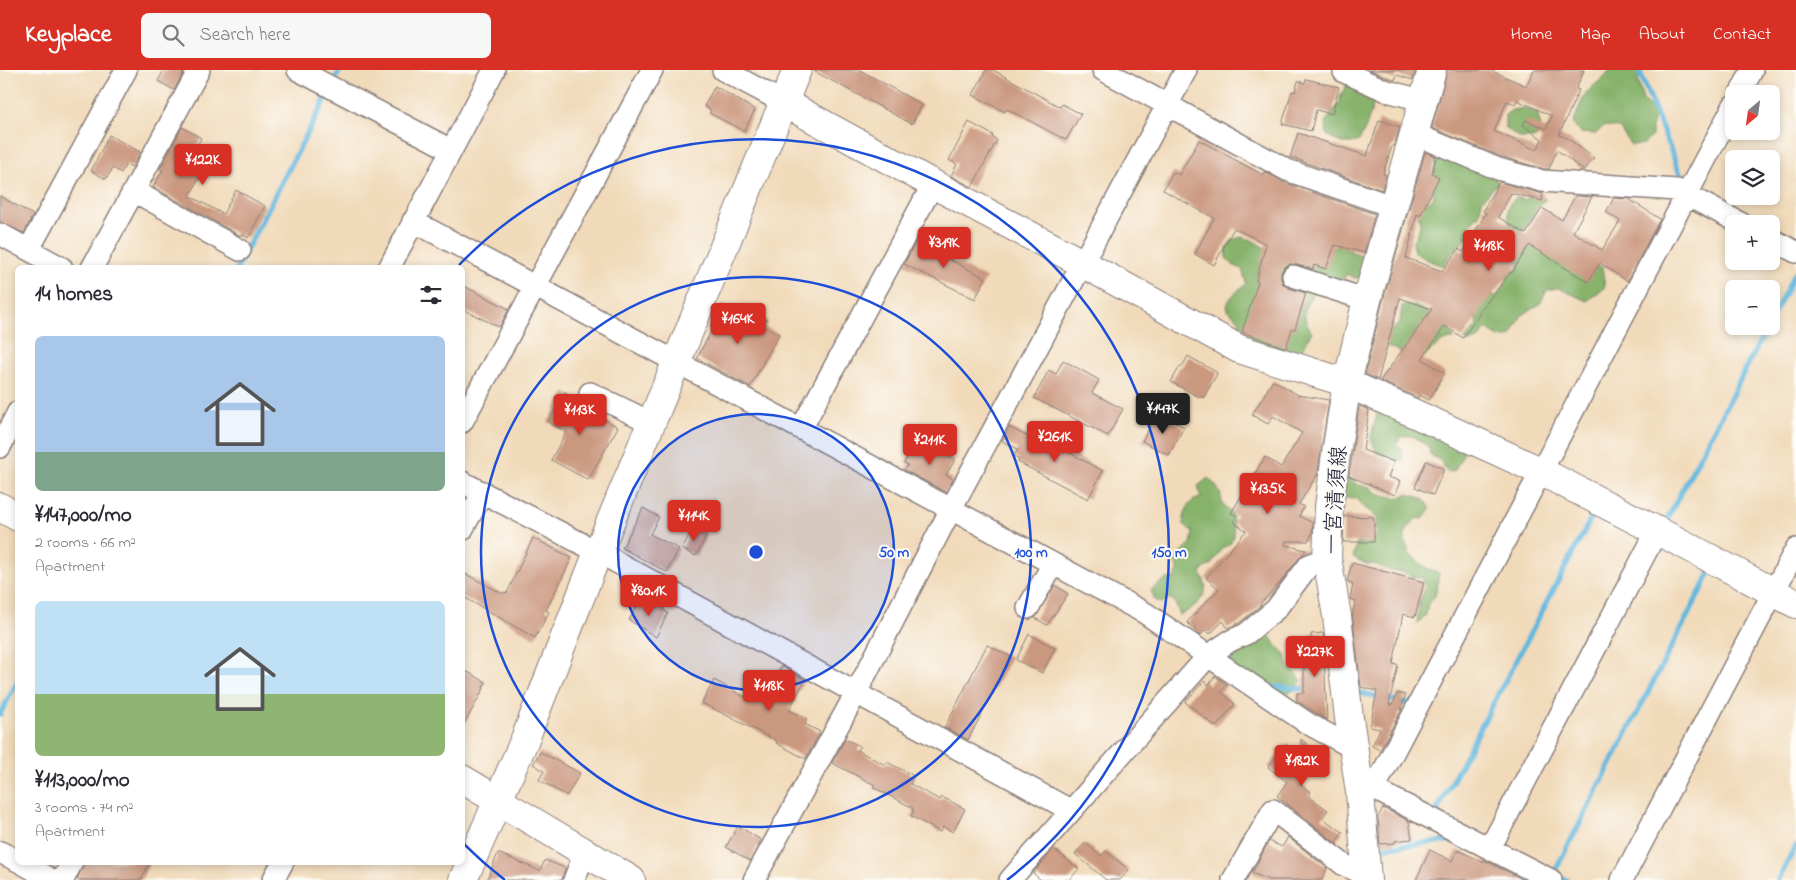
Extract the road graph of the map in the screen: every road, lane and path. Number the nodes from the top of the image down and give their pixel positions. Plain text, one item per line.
1 (126, 70) edge
2 (199, 70) edge
3 (298, 70) edge
4 (494, 70) edge
5 (652, 70) edge
6 (723, 70) edge
7 (797, 70) edge
8 (1103, 70) edge
9 (1186, 70) edge
10 (1432, 70) edge
11 (1752, 70) edge
12 (1344, 72) dead end
13 (1744, 85) edge
14 (1425, 101) junction
15 (783, 102) junction
16 (1168, 104) junction
17 (1725, 122) edge
18 (1415, 134) junction
19 (451, 150) junction
20 (932, 184) junction
21 (134, 191) junction
22 (1686, 195) junction
23 (1394, 207) junction
24 (1725, 215) edge
25 (413, 222) junction
26 (0, 234) edge
27 (1780, 244) edge
28 (29, 249) junction
29 (240, 250) dead end
30 (1796, 252) edge
31 (1082, 263) junction
32 (57, 265) edge
33 (94, 265) edge
34 (391, 265) edge
35 (1293, 276) dead end
36 (535, 287) junction
37 (1367, 300) junction
38 (675, 363) junction
39 (1347, 383) junction
40 (590, 393) dead end
41 (465, 416) edge
42 (15, 418) edge
43 (652, 423) junction
44 (801, 429) junction
45 (0, 447) edge
46 (1540, 471) junction
47 (465, 483) edge
48 (483, 492) junction
49 (0, 507) edge
50 (951, 509) junction
51 (15, 515) edge
52 (465, 525) edge
53 (1657, 531) junction
54 (1796, 549) edge
55 (598, 552) junction
56 (1327, 558) junction
57 (1053, 564) junction
58 (1784, 598) edge
59 (1028, 608) dead end
60 (1209, 655) junction
61 (856, 693) junction
62 (1353, 748) junction
63 (465, 781) edge
64 (1367, 790) junction
65 (498, 800) junction
66 (1070, 810) junction
67 (1490, 848) junction
68 (0, 852) edge
69 (585, 852) junction
70 (15, 860) edge
71 (24, 865) edge
72 (70, 865) edge
73 (281, 865) edge
74 (1367, 878) edge
75 (52, 880) edge
76 (63, 880) edge
77 (273, 880) edge
78 (463, 880) edge
79 (574, 880) edge
80 (631, 880) edge
81 (754, 880) edge
82 (1010, 880) edge
83 (1233, 880) edge
84 (1551, 880) edge
85 (1622, 880) edge

1 - 28 street
2 - 21 street
3 - 19 street
4 - 19 street
5 - 36 street
6 - 15 street
7 - 15 street
8 - 16 street
9 - 16 street
10 - 14 street, 一宮清須線
11 - 13 street
12 - 14 street
14 - 18 street, 一宮清須線
15 - 20 street
15 - 38 street
16 - 23 street
16 - 31 street
17 - 22 street
18 - 22 street
18 - 23 street, 一宮清須線
19 - 25 street
20 - 31 street
20 - 44 street
21 - 29 street
21 - 33 street
22 - 24 street
22 - 46 street
23 - 37 street, 一宮清須線
25 - 34 street
25 - 36 street
26 - 28 street
27 - 30 street
28 - 32 street
31 - 39 street
31 - 50 street
35 - 37 street
36 - 38 street
36 - 41 street
37 - 39 street, 一宮清須線
38 - 43 street
38 - 44 street
39 - 46 street
39 - 56 street, 一宮清須線
40 - 43 street
42 - 45 street
43 - 55 street
44 - 50 street
46 - 53 street
46 - 64 street
47 - 48 street
48 - 52 street
48 - 55 street
49 - 51 street
50 - 57 street
50 - 61 street
53 - 58 street
53 - 67 street
54 - 58 street
55 - 61 street
55 - 65 street
56 - 60 street
56 - 62 street, 一宮清須線
57 - 59 street
57 - 60 street
58 - 85 street
60 - 62 street
60 - 66 street
61 - 66 street
61 - 81 street
62 - 64 street, 一宮清須線
63 - 65 street
64 - 67 street
64 - 74 street, 一宮清須線
65 - 69 street
65 - 78 street
66 - 82 street
67 - 84 street
68 - 70 street
69 - 79 street
69 - 80 street
71 - 75 street
72 - 76 street
73 - 77 street
74 - 83 street

